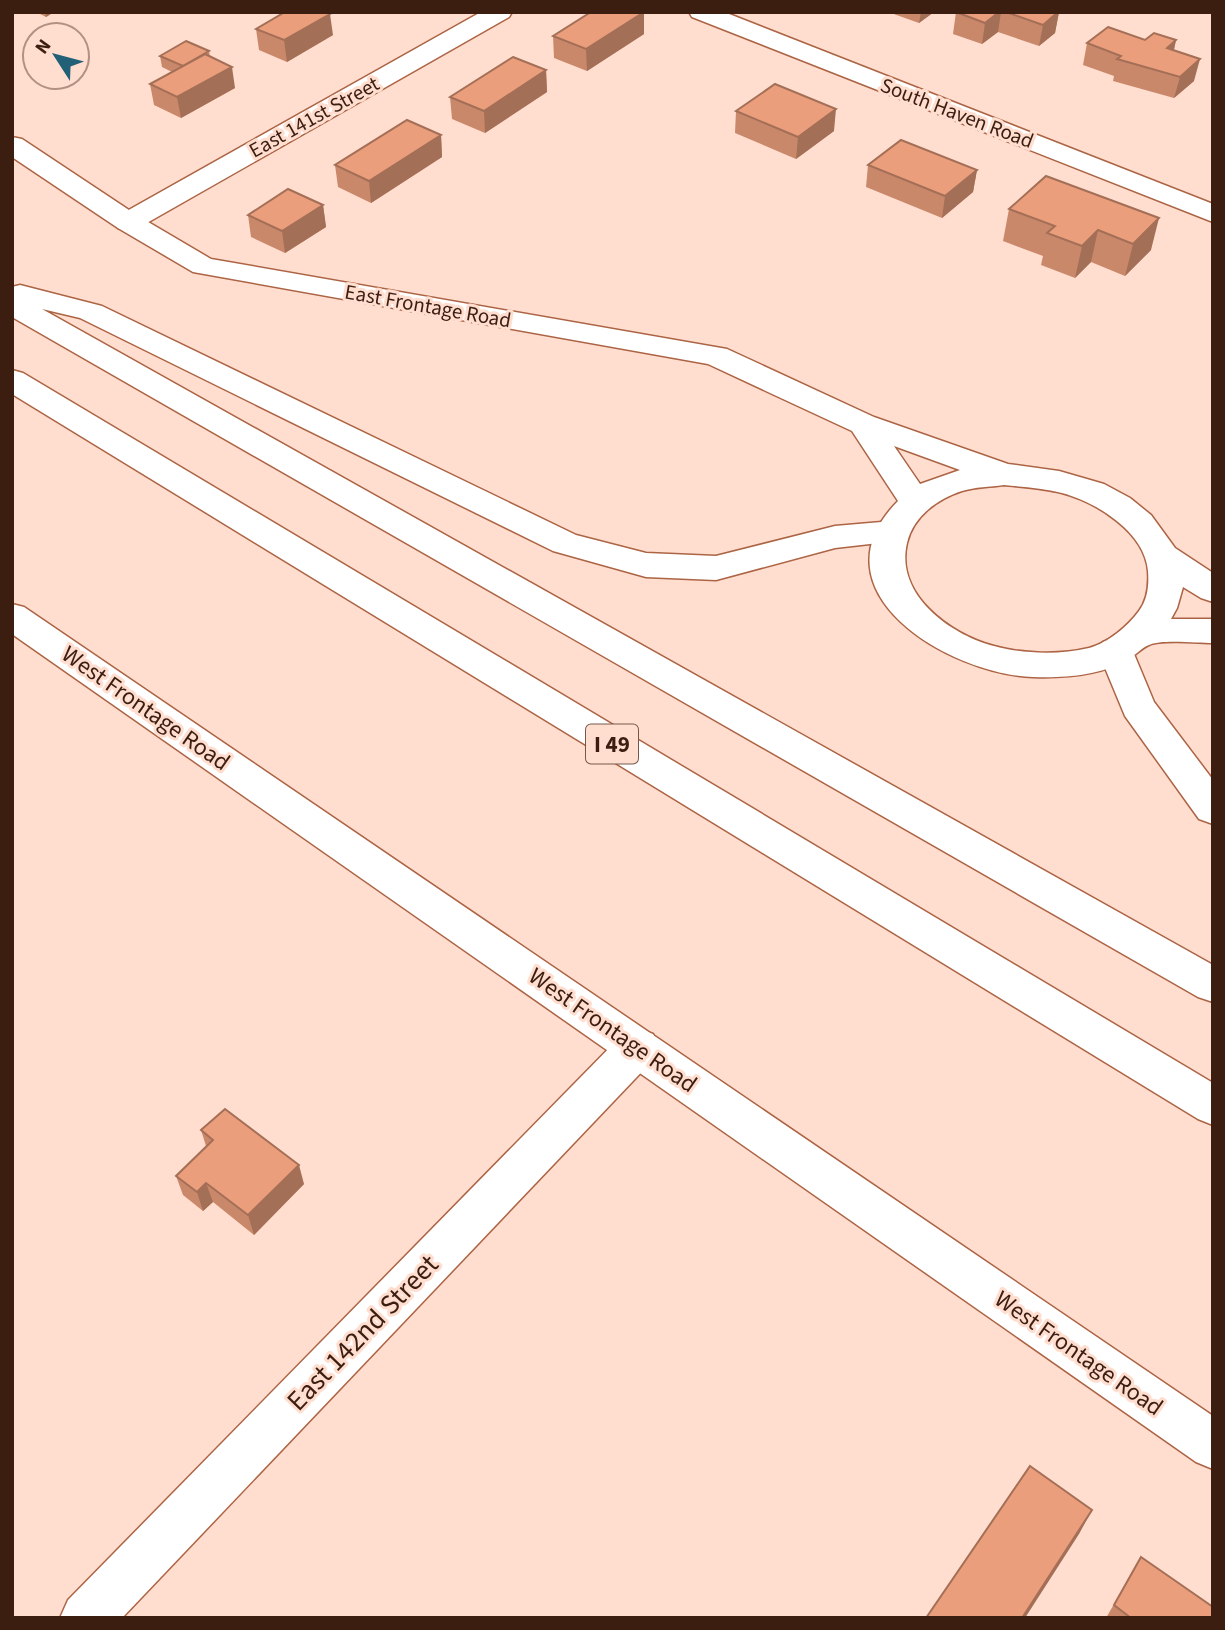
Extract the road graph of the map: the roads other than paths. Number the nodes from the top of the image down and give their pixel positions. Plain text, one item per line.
1 (500, 12) edge
2 (701, 12) edge
3 (12, 145) edge
4 (1213, 214) edge
5 (128, 222) junction
6 (12, 292) edge
7 (12, 304) edge
8 (12, 380) edge
9 (863, 424) junction
10 (1004, 474) junction
11 (916, 503) junction
12 (893, 532) junction
13 (1160, 555) junction
14 (1213, 590) edge
15 (12, 616) edge
16 (1147, 631) junction
17 (1213, 631) edge
18 (1116, 651) junction
19 (1213, 809) edge
20 (1213, 985) edge
21 (638, 1047) junction
22 (1213, 1106) edge
23 (1213, 1445) edge
24 (86, 1618) edge

1 - 5 main road, East 141st Street
2 - 4 main road, South Haven Road
3 - 5 main road, East Frontage Road
5 - 9 main road, East Frontage Road
6 - 12 main road
7 - 20 main road
8 - 22 main road, I 49
9 - 10 main road, East Frontage Road
9 - 11 main road
10 - 11 main road
10 - 13 main road
11 - 12 main road
12 - 18 main road
13 - 14 main road
13 - 16 main road
15 - 21 main road, West Frontage Road
16 - 17 main road
16 - 18 main road
18 - 19 main road
21 - 23 main road, West Frontage Road
21 - 24 main road, East 142nd Street

